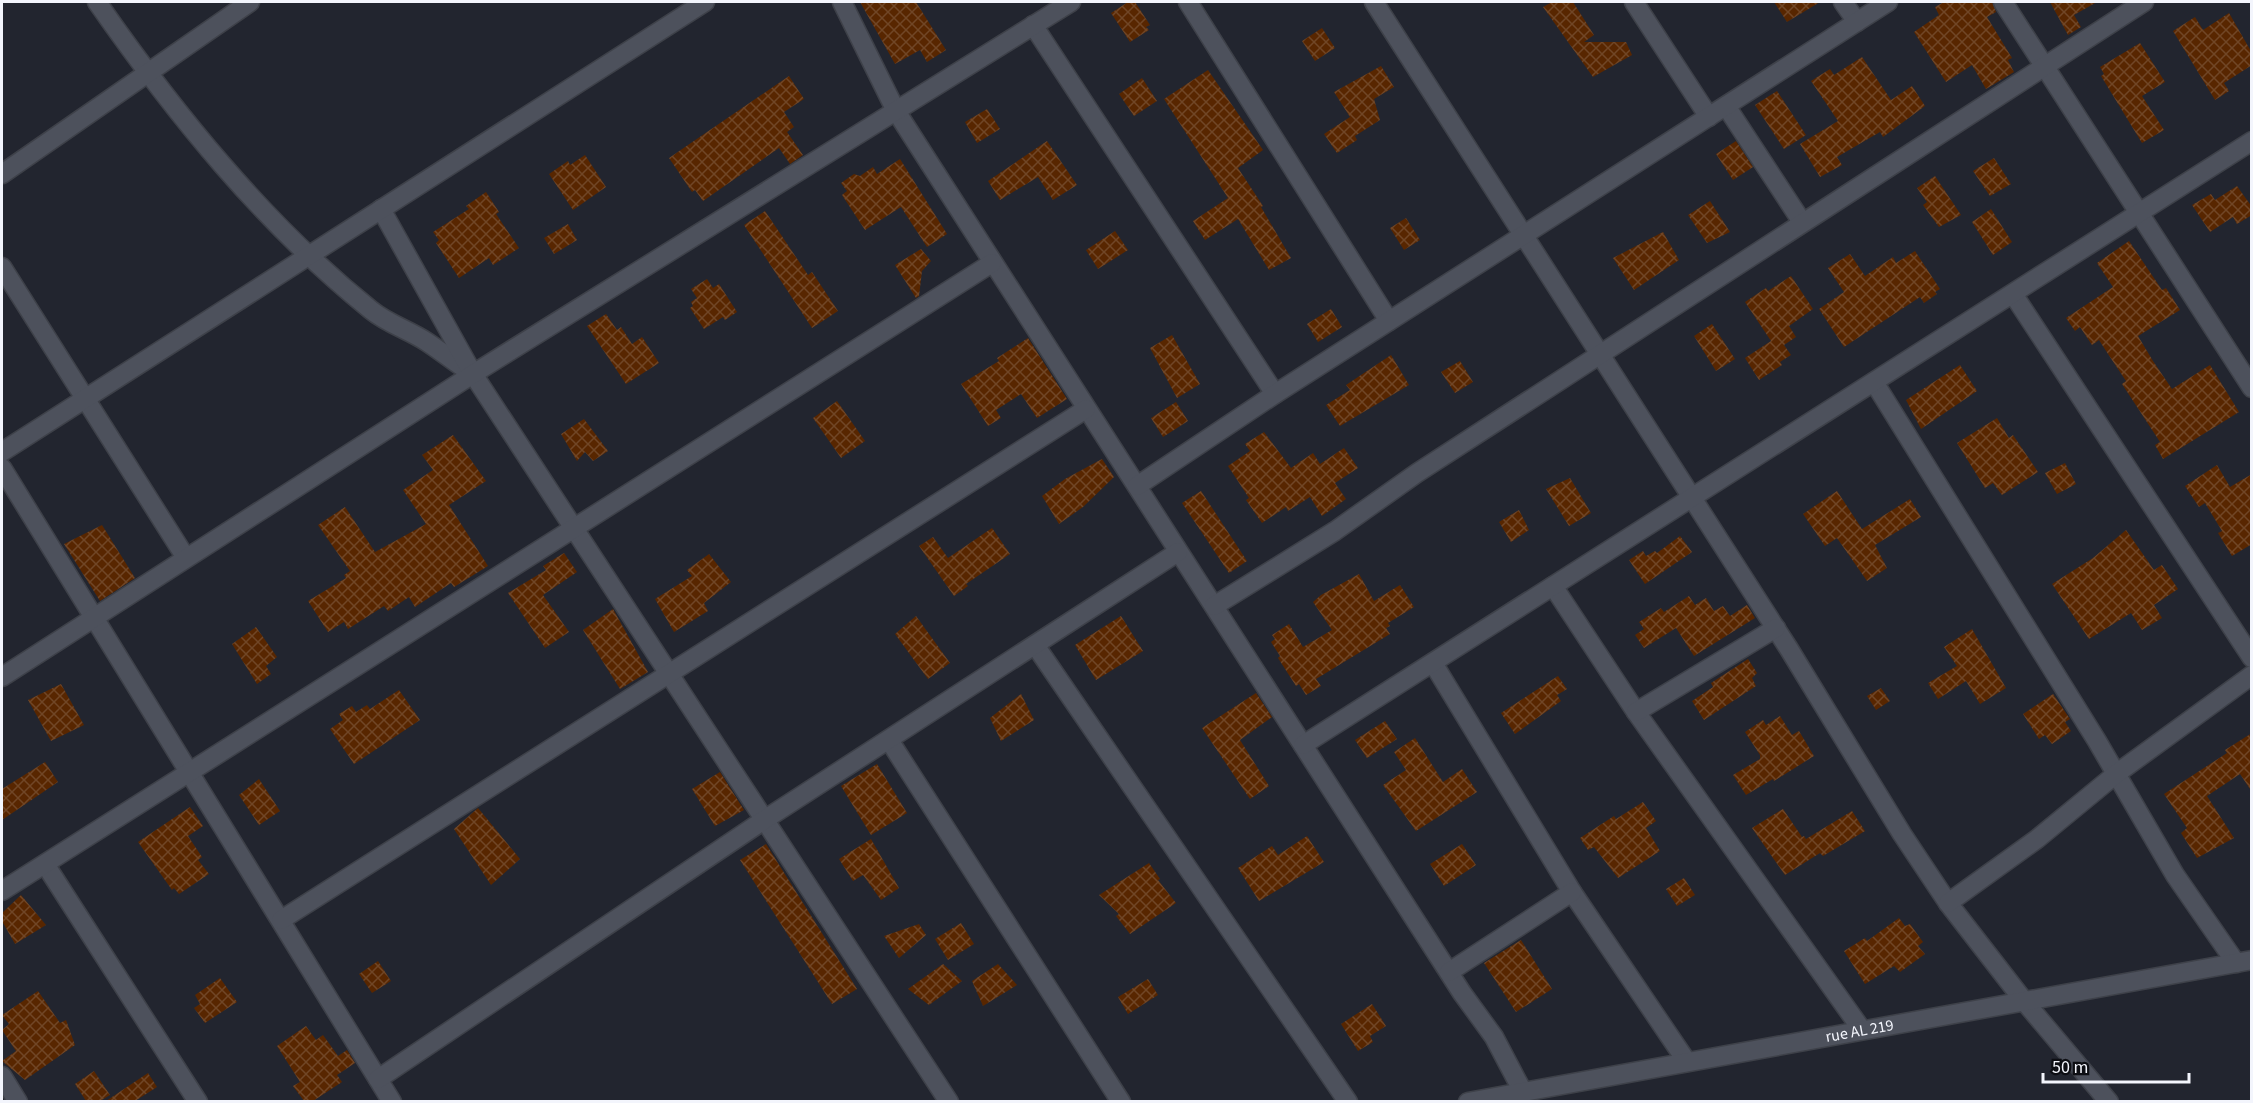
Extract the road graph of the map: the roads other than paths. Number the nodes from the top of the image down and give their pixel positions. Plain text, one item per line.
1 (97, 2) edge
2 (250, 2) edge
3 (705, 2) edge
4 (842, 2) edge
5 (1071, 2) edge
6 (1188, 2) edge
7 (1374, 2) edge
8 (1634, 2) edge
9 (1843, 2) edge
10 (1888, 2) edge
11 (2003, 2) edge
12 (2144, 2) edge
13 (1857, 22) junction
14 (1033, 25) junction
15 (2045, 68) junction
16 (147, 73) junction
17 (1726, 106) junction
18 (896, 111) junction
19 (1709, 117) junction
20 (2252, 141) edge
21 (2, 174) edge
22 (381, 209) junction
23 (2139, 213) junction
24 (1802, 222) junction
25 (1524, 236) junction
26 (309, 255) junction
27 (992, 263) junction
28 (2, 267) edge
29 (2013, 294) junction
30 (1389, 321) junction
31 (1600, 354) junction
32 (473, 374) junction
33 (1874, 382) junction
34 (2252, 388) edge
35 (1275, 394) junction
36 (85, 399) junction
37 (1086, 409) junction
38 (2, 452) edge
39 (2, 468) edge
40 (1137, 486) junction
41 (1692, 498) junction
42 (574, 529) junction
43 (1178, 552) junction
44 (186, 558) junction
45 (1553, 586) junction
46 (1214, 606) junction
47 (94, 618) junction
48 (1776, 628) junction
49 (1035, 645) junction
50 (2252, 658) edge
51 (1432, 663) junction
52 (668, 674) junction
53 (2252, 675) edge
54 (2, 677) edge
55 (1636, 712) junction
56 (889, 740) junction
57 (1303, 745) junction
58 (189, 772) junction
59 (2116, 774) junction
60 (764, 820) junction
61 (45, 864) junction
62 (2, 891) edge
63 (1572, 892) junction
64 (1948, 903) junction
65 (281, 920) junction
66 (2244, 962) edge
67 (1449, 972) junction
68 (2024, 1001) junction
69 (1862, 1030) junction
70 (1687, 1062) junction
71 (2, 1076) edge
72 (378, 1078) junction
73 (1523, 1092) junction
74 (18, 1101) edge
75 (198, 1101) edge
76 (392, 1101) edge
77 (949, 1101) edge
78 (1121, 1101) edge
79 (1348, 1101) edge
80 (1468, 1101) edge
81 (2109, 1101) edge

1 - 16 street
2 - 16 street
3 - 22 street
4 - 18 street
5 - 14 street
6 - 30 street
7 - 25 street
8 - 19 street
9 - 13 street
10 - 13 street
11 - 15 street
12 - 15 street
13 - 17 street
14 - 18 street
14 - 35 street
15 - 23 street
15 - 24 street
16 - 21 street
16 - 26 street
17 - 19 street
17 - 24 street
18 - 27 street
18 - 32 street
19 - 25 street
20 - 23 street
22 - 26 street
22 - 32 street
23 - 29 street
23 - 34 street
24 - 31 street
25 - 30 street
25 - 31 street
26 - 32 street
26 - 36 street
27 - 37 street
27 - 42 street
28 - 36 street
29 - 33 street
29 - 50 street
30 - 35 street
31 - 41 street
31 - 46 street
32 - 42 street
32 - 44 street
33 - 41 street
33 - 59 street
35 - 40 street
36 - 38 street
36 - 44 street
37 - 40 street
37 - 52 street
39 - 47 street
40 - 43 street
41 - 45 street
41 - 48 street
42 - 52 street
42 - 58 street
43 - 46 street
43 - 49 street
44 - 47 street
45 - 51 street
45 - 55 street
46 - 57 street
47 - 54 street
47 - 58 street
48 - 55 street
48 - 64 street
49 - 56 street
49 - 79 street
51 - 57 street
51 - 63 street
52 - 60 street
52 - 65 street
53 - 59 street
55 - 69 street
56 - 60 street
56 - 78 street
57 - 67 street
58 - 61 street
58 - 65 street
59 - 64 street
59 - 66 street
60 - 72 street
60 - 77 street
61 - 62 street
61 - 75 street
63 - 67 street
63 - 70 street
64 - 68 street
65 - 72 street
66 - 68 street, rue AL 219
67 - 73 street
68 - 69 street, rue AL 219
68 - 81 street
69 - 70 street, rue AL 219
70 - 73 street, rue AL 219
71 - 74 street
72 - 76 street
73 - 80 street, rue AL 219

